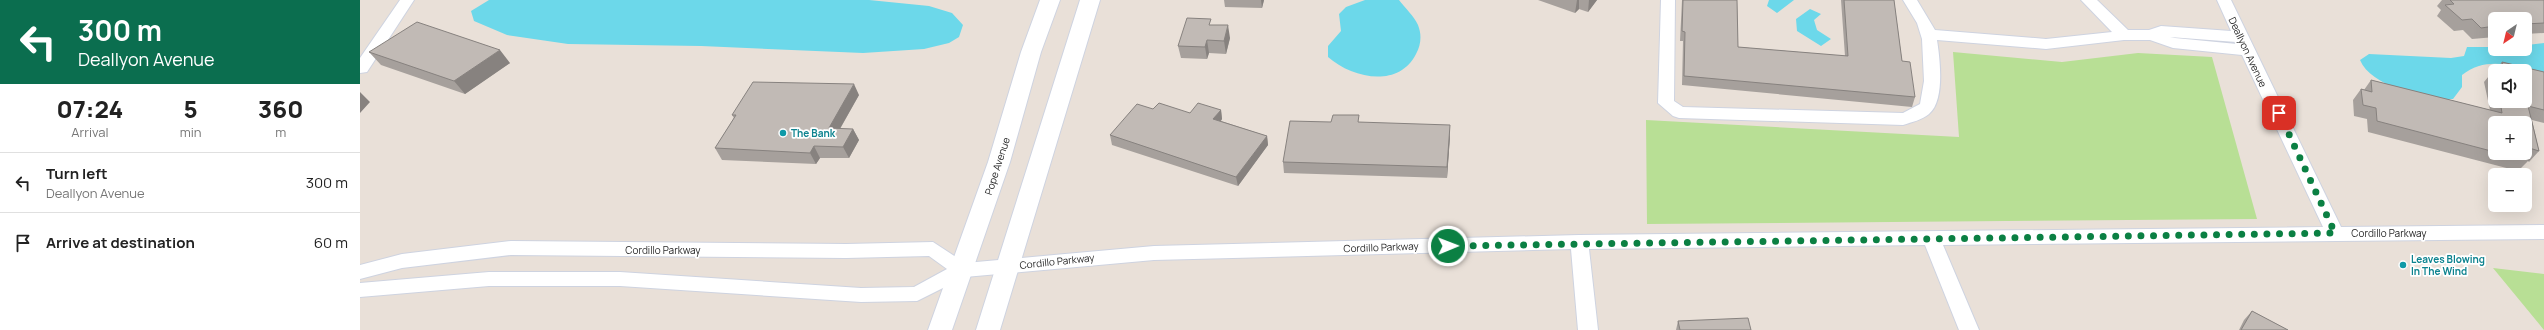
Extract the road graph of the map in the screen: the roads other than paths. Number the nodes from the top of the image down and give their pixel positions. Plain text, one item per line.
1 (407, 0) edge
2 (1050, 0) edge
3 (1090, 0) edge
4 (1668, 0) edge
5 (1910, 0) edge
6 (2088, 0) edge
7 (2224, 0) edge
8 (1929, 34) junction
9 (2124, 35) junction
10 (2243, 44) junction
11 (361, 68) dead end
12 (2544, 232) edge
13 (2335, 233) junction
14 (1931, 238) junction
15 (1579, 242) junction
16 (1008, 266) junction
17 (962, 270) junction
18 (360, 272) edge
19 (360, 290) edge
20 (940, 330) edge
21 (988, 330) edge
22 (1588, 330) edge
23 (1969, 330) edge

1 - 11 street
2 - 17 main road, Pope Avenue
3 - 16 main road
4 - 8 street
5 - 8 street
6 - 9 street
7 - 10 street, Deallyon Avenue
8 - 9 street
9 - 10 street
10 - 13 street, Deallyon Avenue
12 - 13 street, Cordillo Parkway
13 - 14 street, Cordillo Parkway
14 - 15 street, Cordillo Parkway
14 - 23 street
15 - 16 street, Cordillo Parkway
15 - 22 street
16 - 17 street, Cordillo Parkway
16 - 21 main road
17 - 18 street, Cordillo Parkway
17 - 19 street, Cordillo Parkway
17 - 20 main road, Pope Avenue

